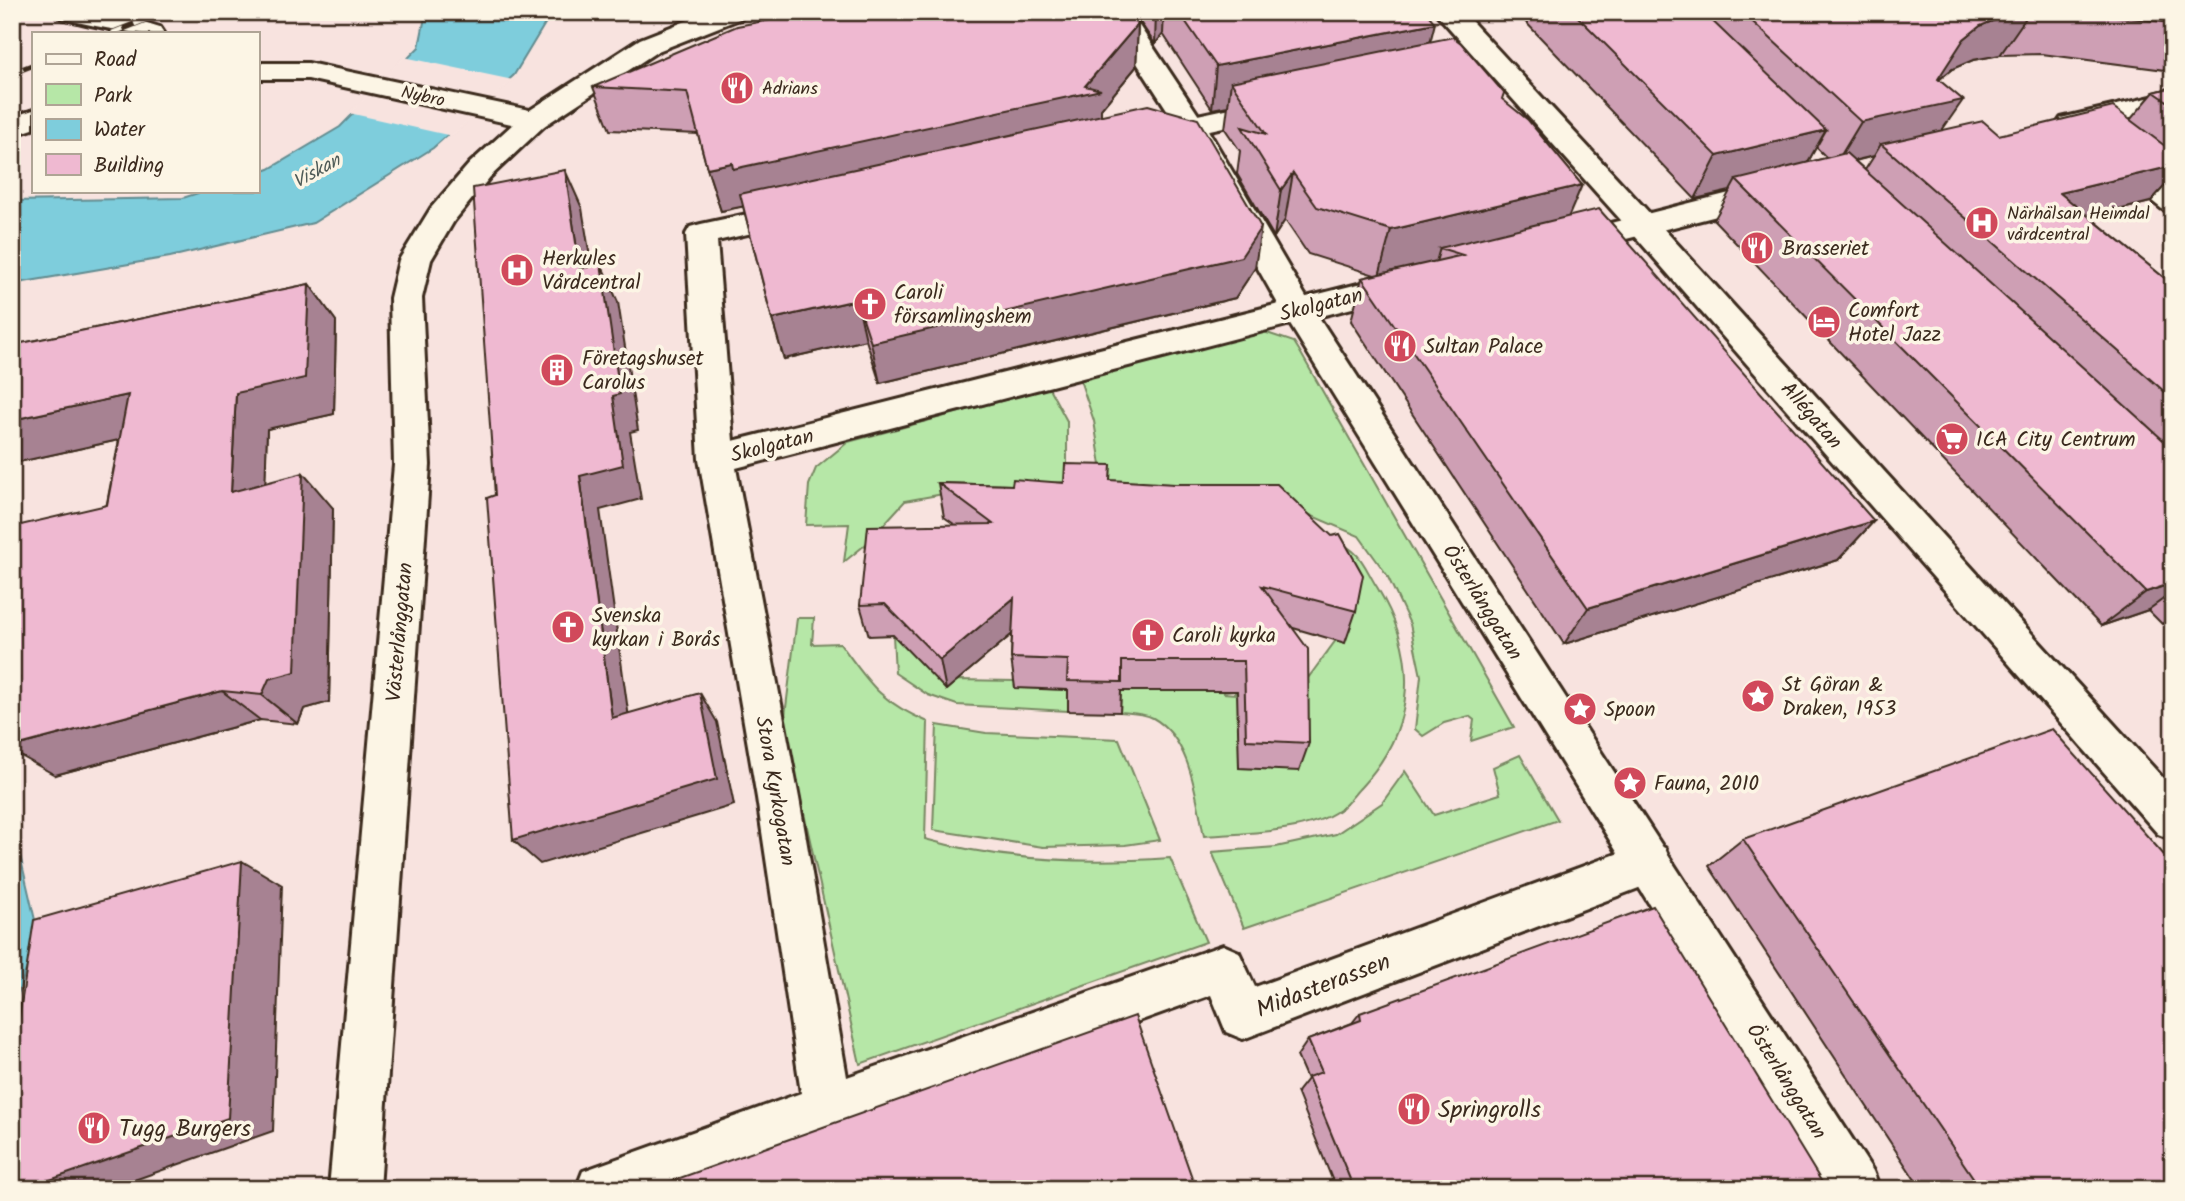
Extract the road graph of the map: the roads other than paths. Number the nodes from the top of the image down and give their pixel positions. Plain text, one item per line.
1 (70, 12) edge
2 (1117, 12) edge
3 (1448, 12) edge
4 (687, 20) edge
5 (740, 21) edge
6 (148, 32) edge
7 (259, 71) edge
8 (2173, 100) edge
9 (1297, 103) edge
10 (32, 119) edge
11 (534, 120) junction
12 (1191, 125) junction
13 (12, 127) edge
14 (1123, 140) edge
15 (1802, 185) edge
16 (2173, 202) edge
17 (824, 207) edge
18 (1644, 225) junction
19 (1537, 251) edge
20 (1431, 277) edge
21 (1297, 310) junction
22 (717, 459) junction
23 (2173, 820) edge
24 (1649, 863) junction
25 (828, 1110) junction
26 (354, 1189) edge
27 (601, 1189) edge
28 (1855, 1189) edge

1 - 6 street
2 - 12 street, Österlånggatan
3 - 18 street, Allégatan
4 - 5 street
4 - 11 street, Västerlånggatan
7 - 11 street, Nybro
8 - 16 street
9 - 12 street
10 - 13 street
11 - 26 street, Västerlånggatan
12 - 14 street
12 - 21 street, Österlånggatan
15 - 18 street
17 - 22 street, Stora Kyrkogatan
18 - 19 street
18 - 23 street, Allégatan
20 - 21 street, Skolgatan
21 - 22 street, Skolgatan
21 - 24 street, Österlånggatan
22 - 25 street, Stora Kyrkogatan
24 - 25 street, Midasterassen
24 - 28 street, Österlånggatan
25 - 27 street

